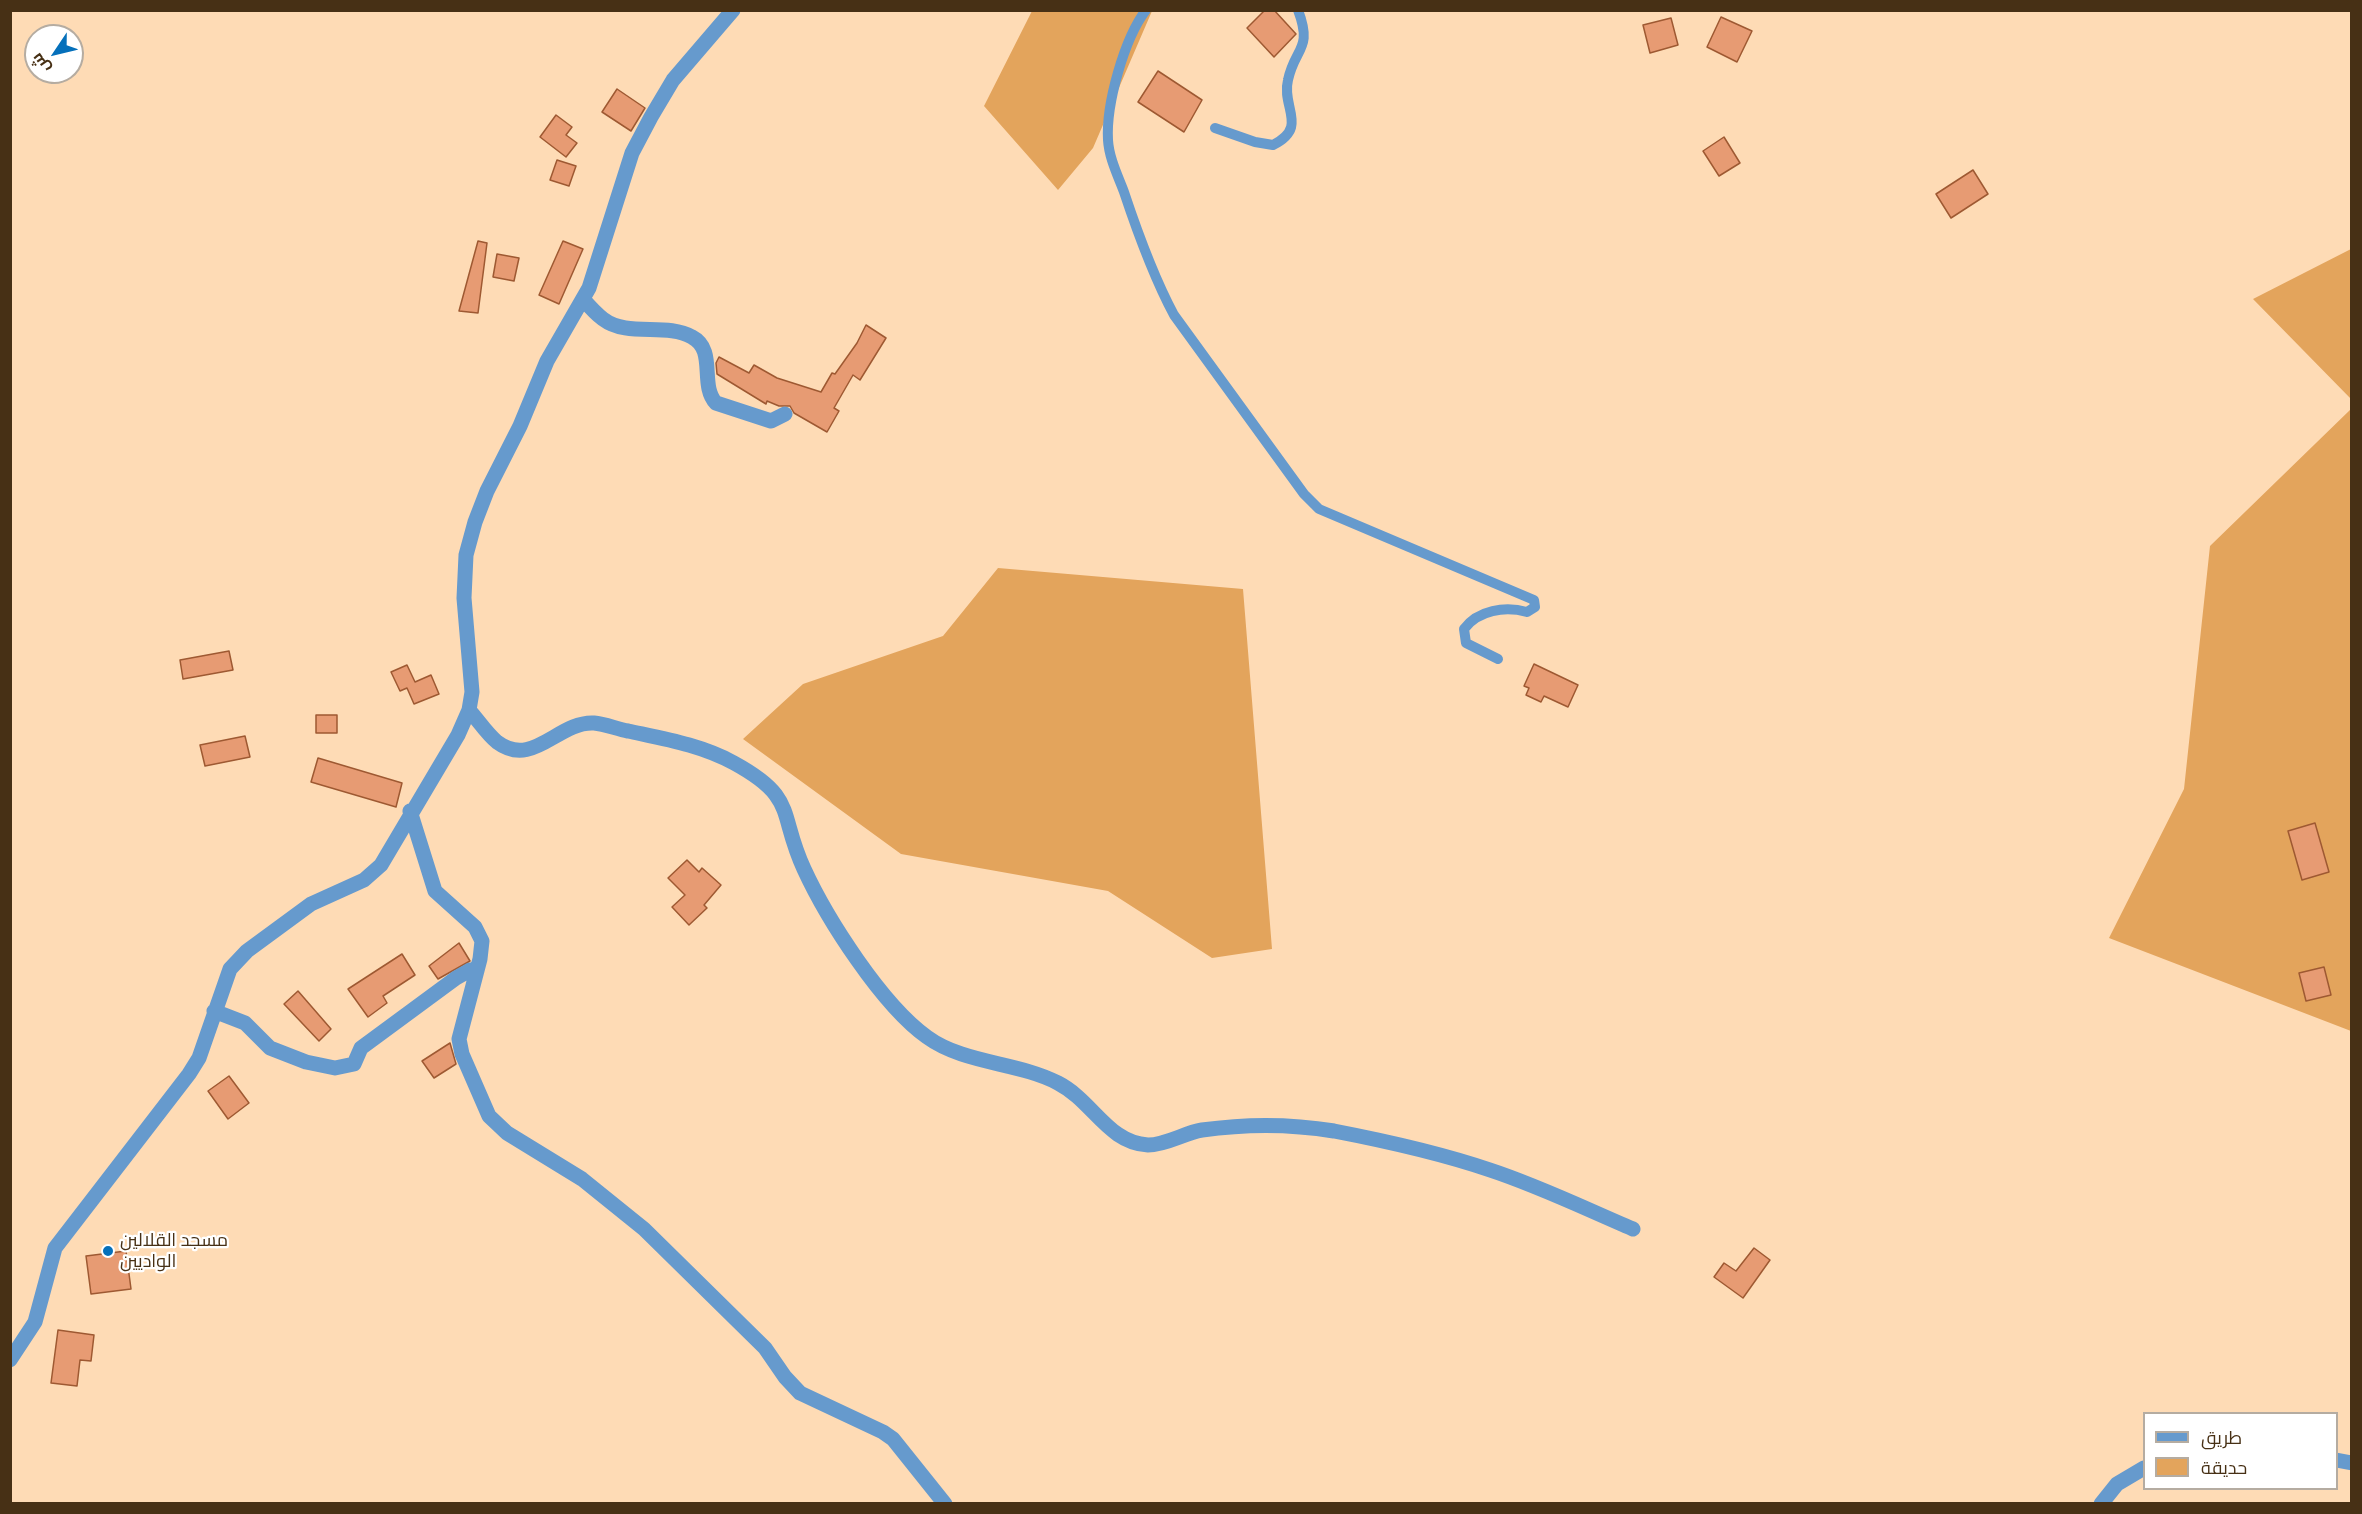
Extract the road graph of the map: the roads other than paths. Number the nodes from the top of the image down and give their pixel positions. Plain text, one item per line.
1 (733, 10) edge
2 (1146, 10) edge
3 (1298, 10) edge
4 (1215, 128) dead end
5 (583, 299) junction
6 (785, 414) dead end
7 (1498, 659) dead end
8 (469, 710) junction
9 (410, 812) junction
10 (477, 971) junction
11 (214, 1011) junction
12 (1633, 1229) dead end
13 (10, 1360) edge
14 (2143, 1469) edge
15 (945, 1503) edge
16 (2101, 1503) edge

1 - 5 street
2 - 7 lane
3 - 4 lane
5 - 6 street
5 - 8 street
8 - 9 street
8 - 12 street
9 - 10 street
9 - 11 street
10 - 11 street
10 - 15 street
11 - 13 street
14 - 16 street

